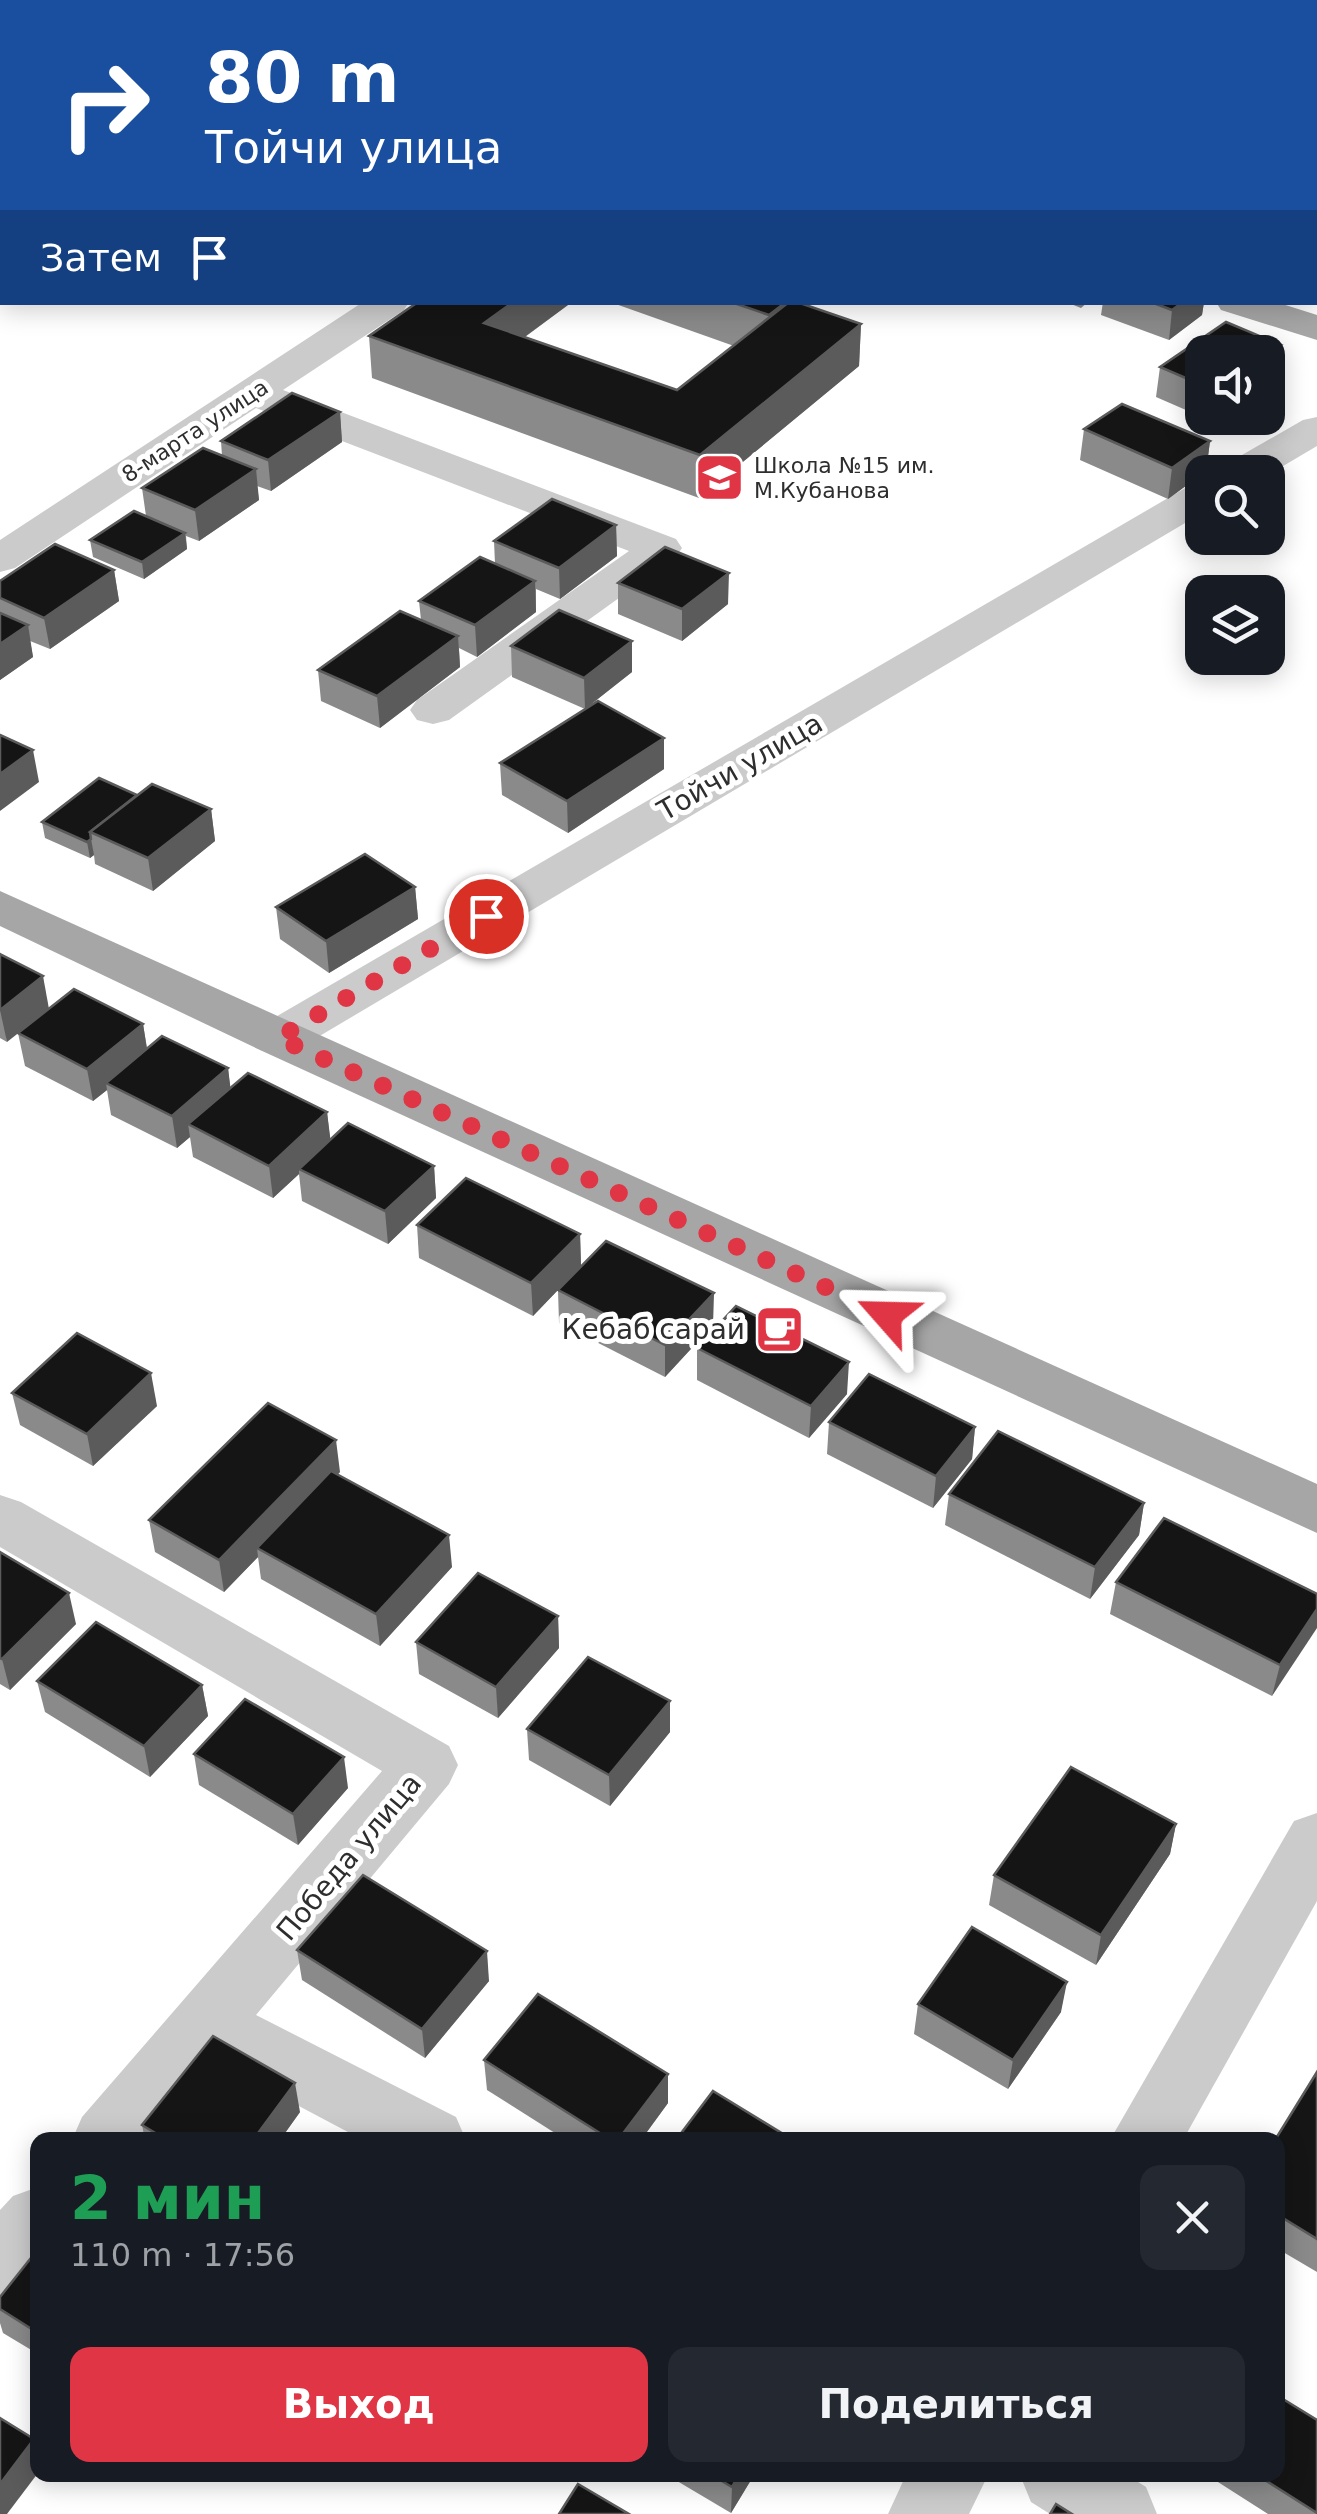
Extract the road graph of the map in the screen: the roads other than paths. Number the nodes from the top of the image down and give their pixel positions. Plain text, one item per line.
1 (385, 305) edge
2 (1244, 305) edge
3 (1317, 328) edge
4 (253, 392) junction
5 (1317, 429) edge
6 (1272, 455) edge
7 (1185, 506) edge
8 (0, 559) edge
9 (433, 710) dead end
10 (0, 907) edge
11 (278, 1038) junction
12 (1317, 1510) edge
13 (0, 1518) edge
14 (1317, 1841) edge
15 (208, 2024) junction
16 (114, 2132) edge
17 (416, 2132) edge
18 (1150, 2132) edge
19 (30, 2229) edge
20 (0, 2264) edge
21 (946, 2482) edge
22 (1069, 2482) edge
23 (926, 2514) edge
24 (1119, 2514) edge

1 - 4 street, 8-марта улица
2 - 3 main road
4 - 8 street, 8-марта улица
4 - 9 street
5 - 6 street
7 - 11 street, Тойчи улица
10 - 11 main road
11 - 12 main road
13 - 15 street, Победа улица
14 - 18 street
15 - 16 street, Победа улица
15 - 17 street
19 - 20 street
21 - 23 street
22 - 24 street

